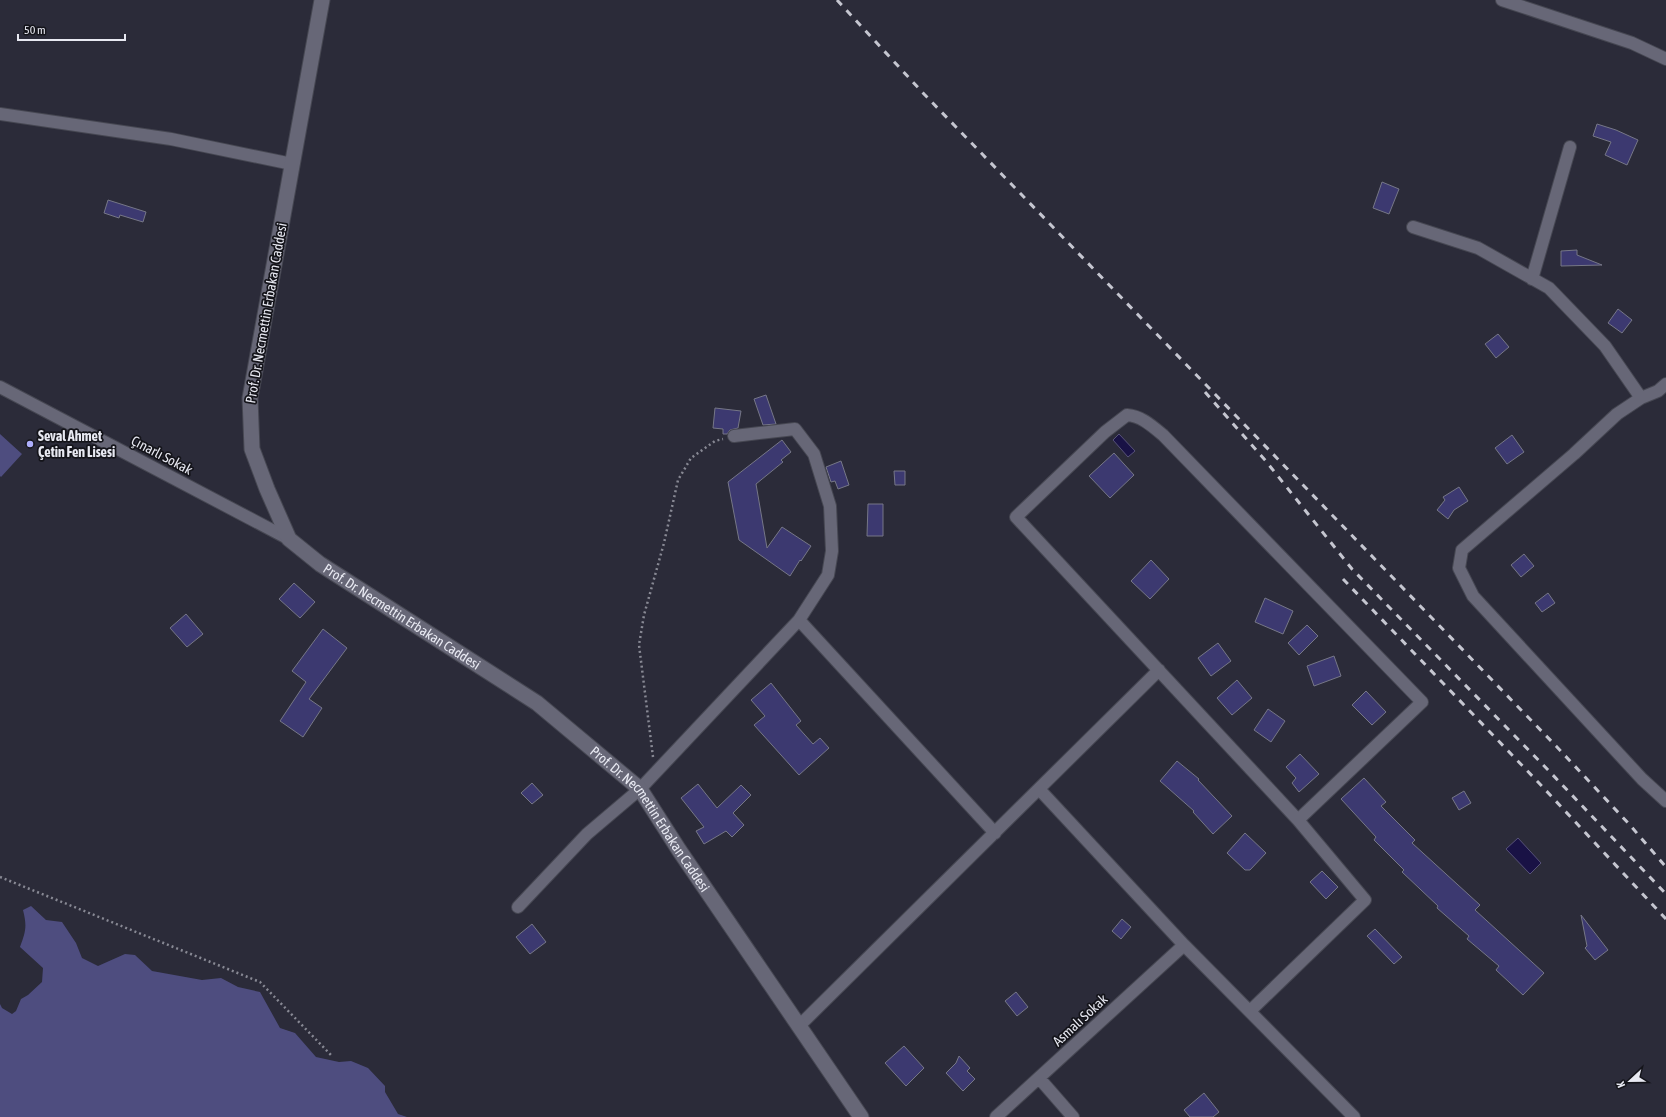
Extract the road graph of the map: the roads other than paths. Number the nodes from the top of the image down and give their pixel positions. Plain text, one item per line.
1 (322, 0) edge
2 (1502, 0) edge
3 (1666, 58) edge
4 (0, 114) edge
5 (1570, 147) dead end
6 (292, 164) junction
7 (1413, 227) dead end
8 (1532, 279) junction
9 (1666, 384) edge
10 (0, 387) edge
11 (1640, 398) junction
12 (734, 436) road end
13 (289, 539) junction
14 (799, 620) junction
15 (1159, 670) junction
16 (1039, 788) junction
17 (640, 789) junction
18 (1666, 801) edge
19 (1298, 820) junction
20 (995, 833) junction
21 (518, 907) dead end
22 (1184, 945) junction
23 (1250, 1011) junction
24 (799, 1026) junction
25 (1039, 1078) junction
26 (861, 1117) edge
27 (996, 1117) edge
28 (1074, 1117) edge
29 (1354, 1117) edge

1 - 6 street, Prof. Dr. Necmettin Erbakan Caddesi
2 - 3 street
4 - 6 street
5 - 8 street
6 - 13 street, Prof. Dr. Necmettin Erbakan Caddesi
7 - 8 street
8 - 11 street
9 - 11 street
10 - 13 street, Çınarlı Sokak
11 - 18 street
12 - 14 street
13 - 17 street, Prof. Dr. Necmettin Erbakan Caddesi
14 - 17 street
14 - 20 street
15 - 16 street
15 - 19 street
15 - 19 street
16 - 20 street
16 - 22 street
17 - 21 street
17 - 24 street, Prof. Dr. Necmettin Erbakan Caddesi
19 - 23 street
20 - 24 street
22 - 23 street
22 - 25 street, Asmalı Sokak
23 - 29 street
24 - 26 street, Prof. Dr. Necmettin Erbakan Caddesi
25 - 27 street, Asmalı Sokak
25 - 28 street

